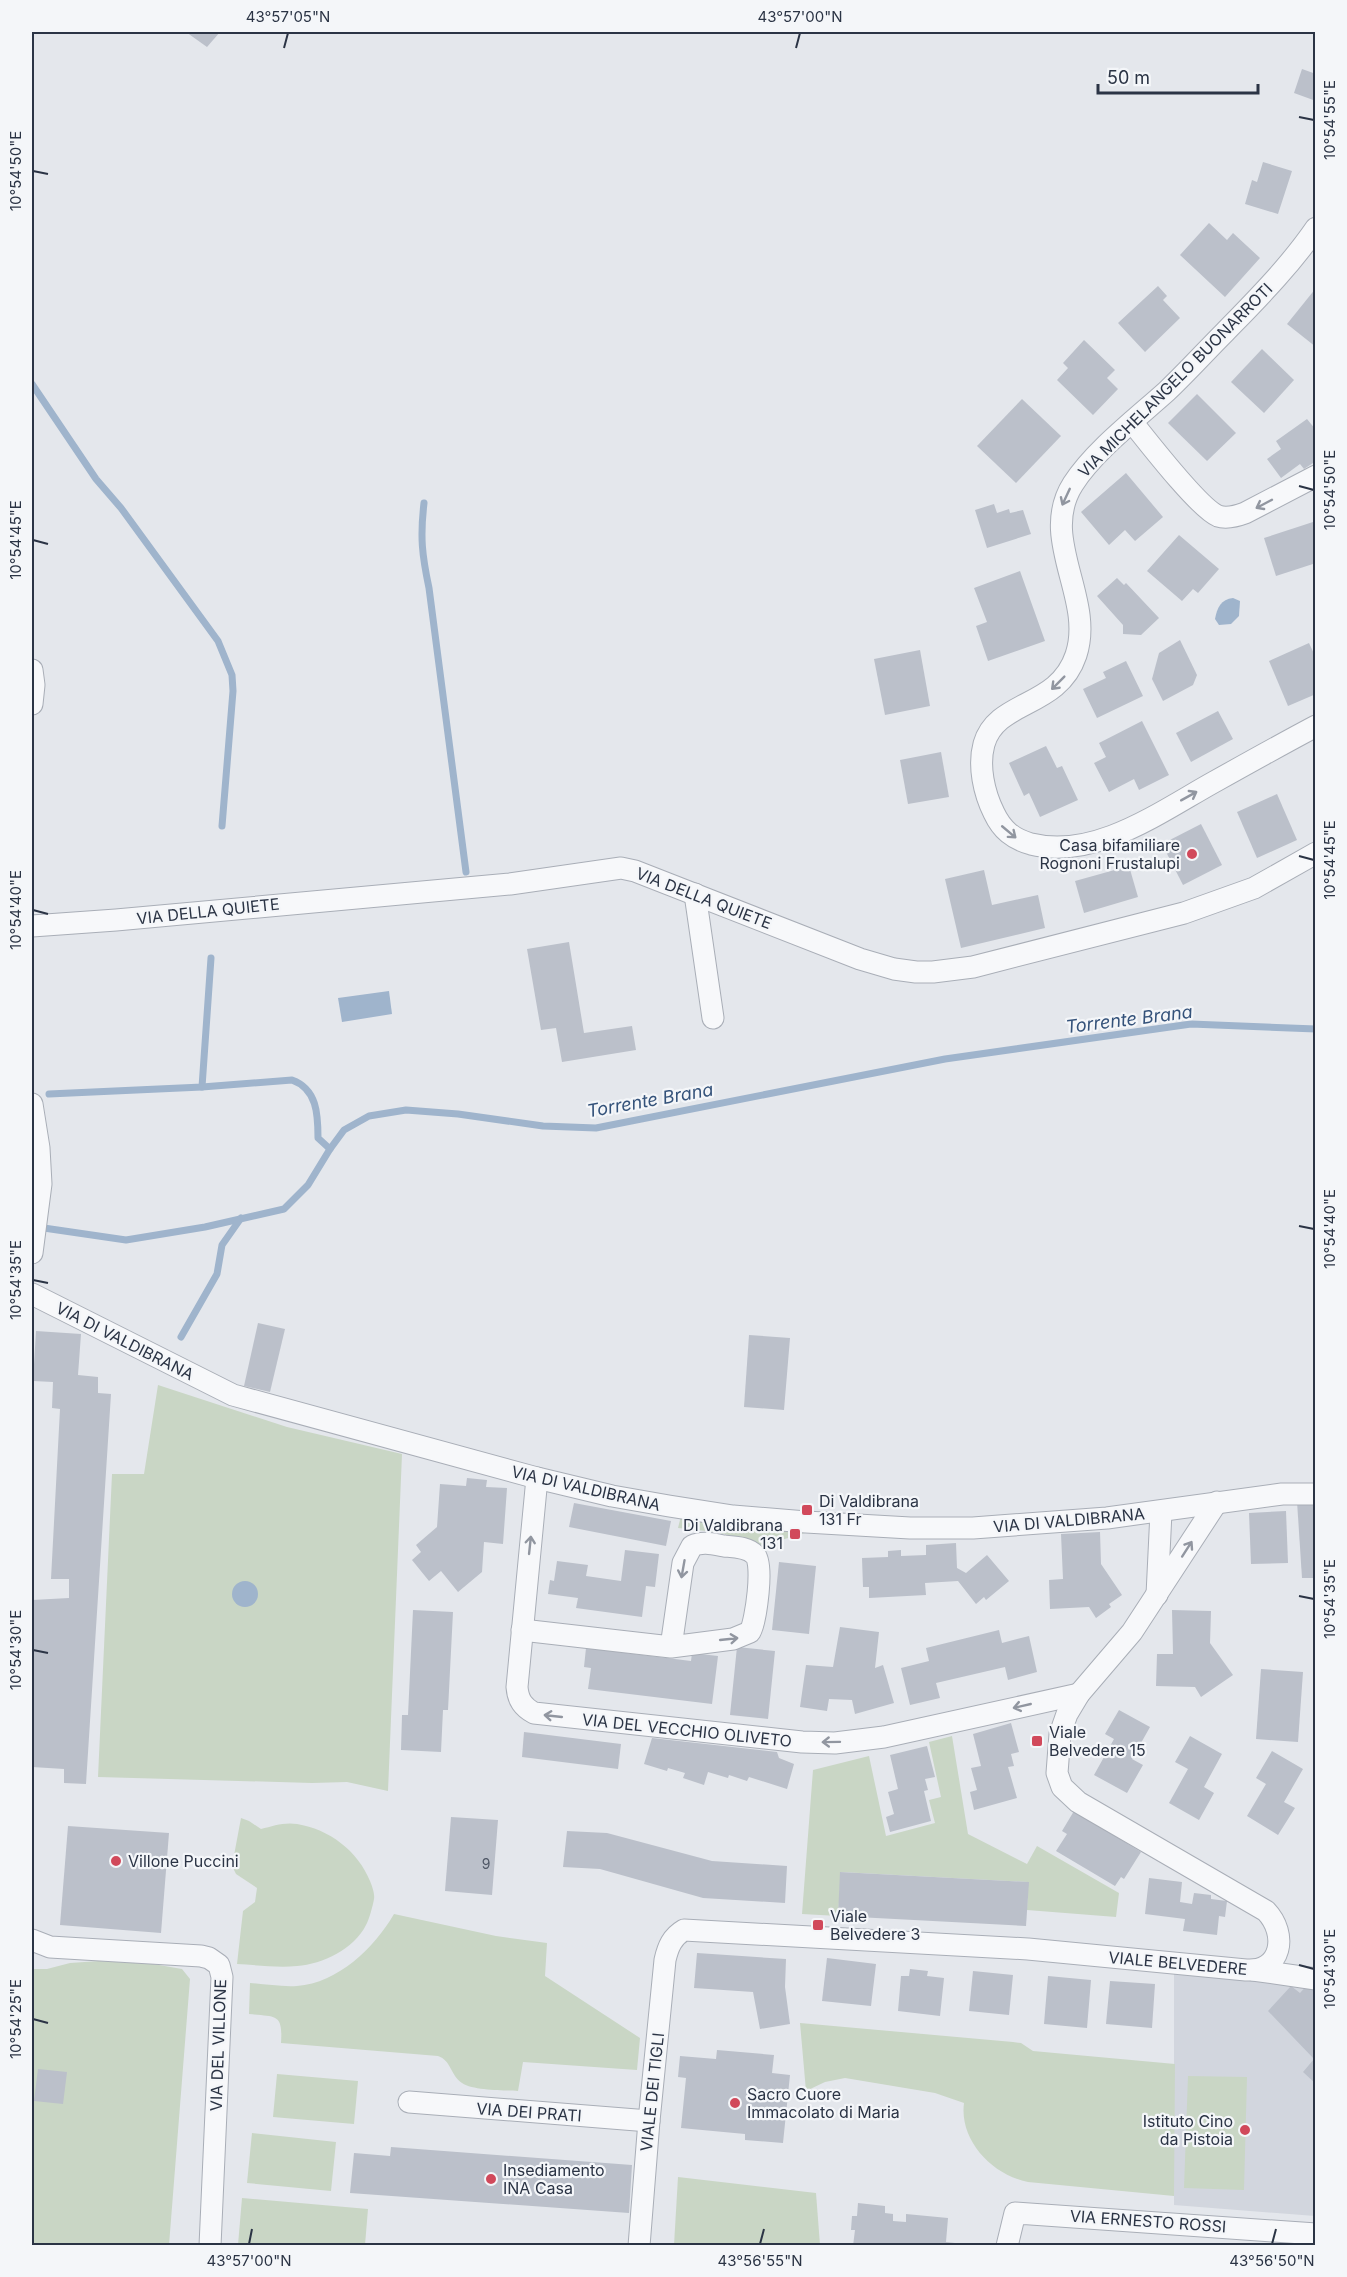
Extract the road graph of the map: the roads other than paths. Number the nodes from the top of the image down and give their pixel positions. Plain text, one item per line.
1 (1316, 228) edge
2 (1132, 422) junction
3 (1316, 476) edge
4 (32, 670) edge
5 (32, 704) edge
6 (1316, 726) edge
7 (1316, 853) edge
8 (695, 894) junction
9 (32, 926) edge
10 (713, 1018) dead end
11 (32, 1104) edge
12 (32, 1247) edge
13 (32, 1294) edge
14 (537, 1478) junction
15 (1316, 1494) edge
16 (1217, 1502) junction
17 (1161, 1512) junction
18 (1157, 1596) junction
19 (522, 1630) junction
20 (671, 1647) junction
21 (1079, 1694) junction
22 (673, 1939) joint
23 (32, 1940) edge
24 (1253, 1970) junction
25 (1316, 1979) edge
26 (409, 2102) dead end
27 (649, 2121) junction
28 (1316, 2234) edge
29 (210, 2246) edge
30 (639, 2246) edge
31 (1006, 2246) edge

1 - 2 street, VIA MICHELANGELO BUONARROTI
3 -> 2 street
2 -> 6 street, VIA MICHELANGELO BUONARROTI
4 - 5 street
7 - 8 street, VIA DELLA QUIETE
8 - 9 street, VIA DELLA QUIETE
8 - 10 street
11 - 12 street
13 - 14 street, VIA DI VALDIBRANA
14 - 17 street, VIA DI VALDIBRANA
19 -> 14 street, VIA DEL VECCHIO OLIVETO
15 - 16 street, VIA DI VALDIBRANA
16 - 17 street, VIA DI VALDIBRANA
18 -> 16 street, VIALE BELVEDERE
17 - 18 street
18 - 21 street, VIALE BELVEDERE
19 - 20 street
21 -> 19 street, VIA DEL VECCHIO OLIVETO
20 -> 20 street
21 - 24 street, VIALE BELVEDERE
22 - 24 street, VIALE BELVEDERE
22 - 27 street, VIALE DEI TIGLI
23 - 29 street, VIA DEL VILLONE
24 - 25 street
26 - 27 street, VIA DEI PRATI
27 - 30 street, VIALE DEI TIGLI
28 - 31 street, VIA ERNESTO ROSSI

